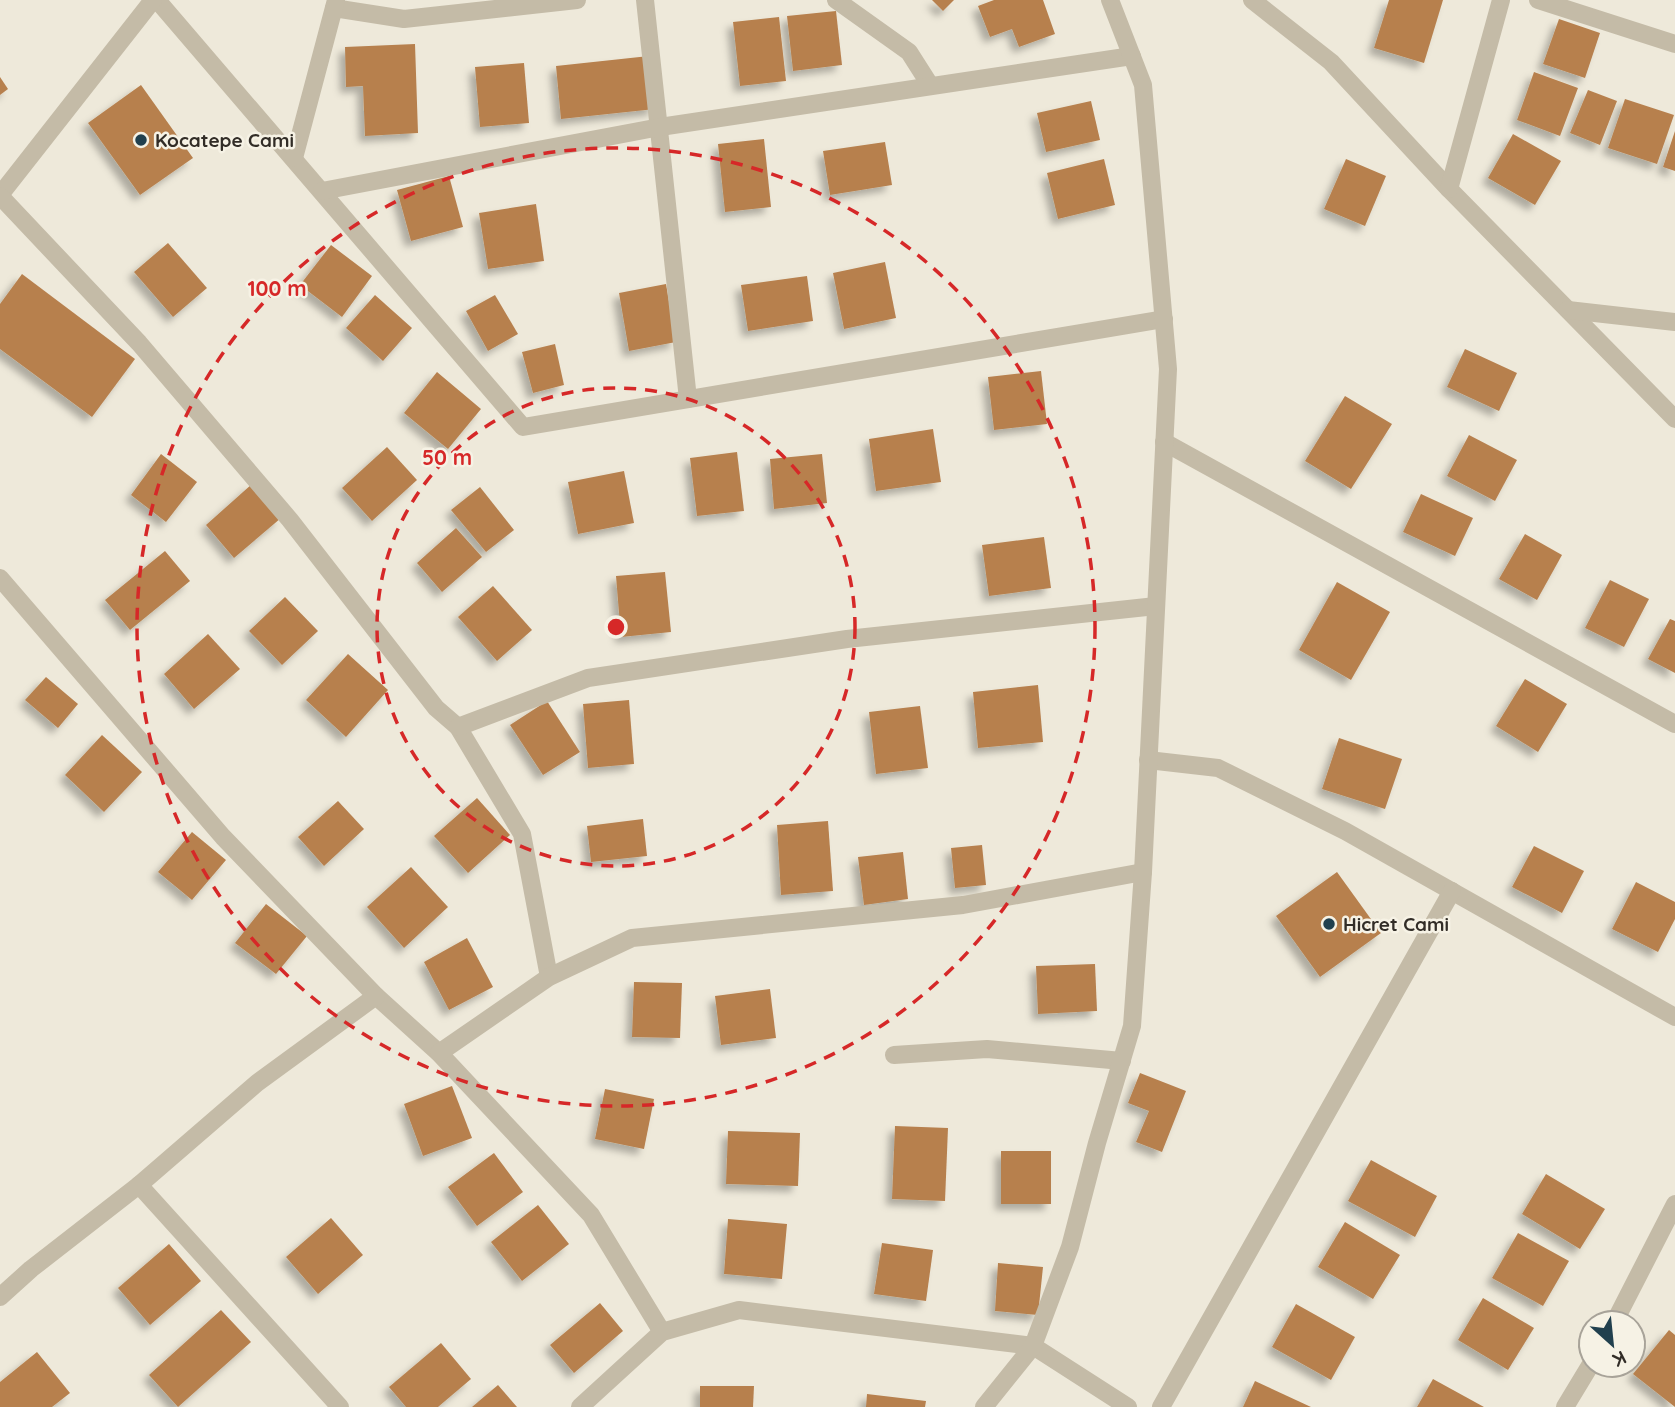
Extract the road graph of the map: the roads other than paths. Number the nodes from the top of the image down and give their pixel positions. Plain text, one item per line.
1 (155, 0) edge
2 (577, 0) edge
3 (645, 0) edge
4 (836, 0) edge
5 (1110, 0) edge
6 (1252, 0) edge
7 (1501, 0) edge
8 (1538, 0) edge
9 (335, 4) edge
10 (1675, 44) edge
11 (1132, 56) junction
12 (930, 85) junction
13 (660, 127) junction
14 (295, 158) junction
15 (1449, 188) junction
16 (322, 191) junction
17 (0, 196) edge
18 (1568, 310) junction
19 (1164, 319) junction
20 (1675, 322) edge
21 (688, 399) junction
22 (1675, 419) edge
23 (1164, 442) junction
24 (0, 578) edge
25 (1156, 607) junction
26 (1675, 724) edge
27 (458, 727) junction
28 (1148, 760) junction
29 (1143, 872) junction
30 (1452, 891) junction
31 (549, 977) junction
32 (376, 996) junction
33 (1675, 1017) edge
34 (439, 1053) junction
35 (894, 1055) dead end
36 (1122, 1061) junction
37 (139, 1185) junction
38 (1675, 1204) edge
39 (0, 1297) edge
40 (1621, 1309) edge
41 (662, 1332) junction
42 (1033, 1346) junction
43 (1582, 1379) edge
44 (340, 1407) edge
45 (580, 1407) edge
46 (984, 1407) edge
47 (1128, 1407) edge
48 (1161, 1407) edge
49 (1565, 1407) edge

1 - 14 street
1 - 17 street
2 - 9 street
3 - 13 street
4 - 12 street
5 - 11 street
6 - 15 street
7 - 15 street
8 - 10 street
9 - 14 street
11 - 12 street
11 - 19 street
12 - 13 street
13 - 16 street
13 - 21 street
14 - 16 street
15 - 18 street
16 - 21 street
17 - 27 street
18 - 20 street
18 - 22 street
19 - 21 street
19 - 23 street
23 - 25 street
23 - 26 street
24 - 32 street
25 - 27 street
25 - 28 street
27 - 31 street
28 - 29 street
28 - 30 street
29 - 31 street
29 - 36 street
30 - 33 street
30 - 48 street
31 - 34 street
32 - 34 street
32 - 37 street
34 - 41 street
35 - 36 street
36 - 42 street
37 - 39 street
37 - 44 street
38 - 40 street
41 - 42 street
41 - 45 street
42 - 46 street
42 - 47 street
43 - 49 street

